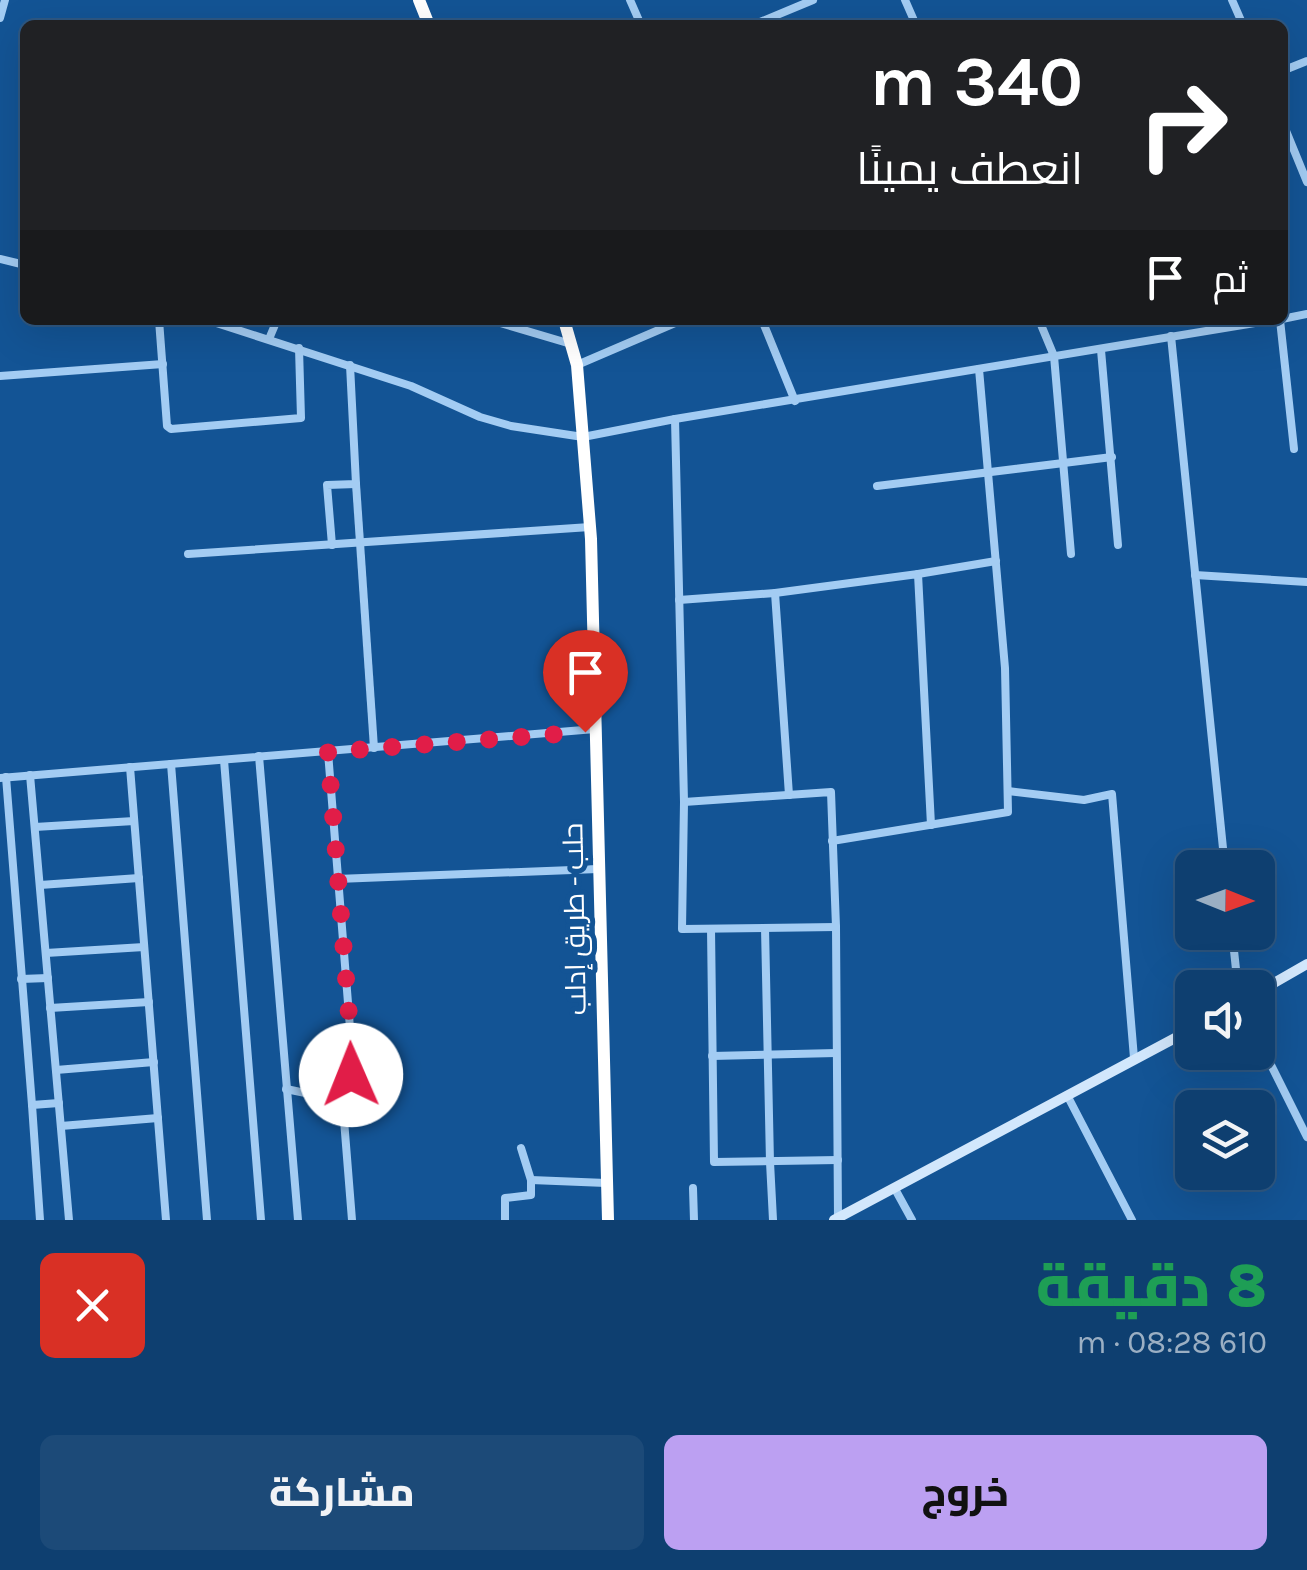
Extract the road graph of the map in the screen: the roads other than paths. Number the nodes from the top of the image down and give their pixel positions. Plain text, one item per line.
1 (5, 0) edge
2 (812, 0) edge
3 (0, 18) edge
4 (765, 20) edge
5 (1288, 136) edge
6 (1307, 182) edge
7 (160, 325) edge
8 (223, 325) edge
9 (275, 325) edge
10 (507, 325) edge
11 (565, 325) edge
12 (670, 325) edge
13 (764, 325) edge
14 (1041, 325) edge
15 (1245, 325) edge
16 (1280, 325) edge
17 (1171, 336) junction
18 (269, 339) junction
19 (571, 344) junction
20 (299, 348) junction
21 (1102, 350) junction
22 (1054, 356) junction
23 (162, 364) junction
24 (350, 365) junction
25 (577, 365) junction
26 (979, 368) junction
27 (0, 376) edge
28 (796, 401) junction
29 (675, 419) junction
30 (582, 437) junction
31 (1294, 449) dead end
32 (1112, 457) junction
33 (1062, 464) junction
34 (988, 473) junction
35 (356, 484) junction
36 (878, 486) dead end
37 (590, 527) junction
38 (360, 544) junction
39 (1118, 545) dead end
40 (332, 546) junction
41 (188, 554) dead end
42 (1071, 554) dead end
43 (996, 561) junction
44 (918, 574) junction
45 (1195, 575) junction
46 (1307, 582) edge
47 (775, 593) junction
48 (679, 600) junction
49 (594, 730) junction
50 (374, 748) junction
51 (328, 752) junction
52 (260, 756) junction
53 (224, 760) junction
54 (171, 764) junction
55 (130, 768) junction
56 (30, 775) junction
57 (3, 778) edge
58 (1008, 791) junction
59 (789, 795) junction
60 (684, 802) junction
61 (134, 821) junction
62 (932, 824) junction
63 (34, 827) junction
64 (832, 841) junction
65 (1223, 850) edge
66 (598, 869) junction
67 (139, 878) junction
68 (337, 879) junction
69 (40, 884) junction
70 (836, 927) junction
71 (765, 928) junction
72 (710, 929) junction
73 (144, 947) junction
74 (46, 952) junction
75 (1307, 964) edge
76 (48, 978) junction
77 (21, 979) junction
78 (1275, 982) edge
79 (149, 1002) junction
80 (50, 1008) junction
81 (1175, 1037) edge
82 (836, 1053) junction
83 (766, 1055) junction
84 (712, 1056) junction
85 (1134, 1058) junction
86 (154, 1062) junction
87 (56, 1070) junction
88 (1274, 1070) edge
89 (286, 1089) junction
90 (342, 1095) junction
91 (1066, 1095) junction
92 (59, 1103) junction
93 (32, 1105) junction
94 (158, 1118) junction
95 (61, 1126) junction
96 (1307, 1137) edge
97 (521, 1148) dead end
98 (838, 1160) junction
99 (770, 1162) junction
100 (531, 1180) junction
101 (607, 1183) junction
102 (693, 1188) dead end
103 (895, 1188) junction
104 (836, 1219) edge
105 (40, 1220) edge
106 (56, 1220) edge
107 (69, 1220) edge
108 (166, 1220) edge
109 (207, 1220) edge
110 (262, 1220) edge
111 (298, 1220) edge
112 (352, 1220) edge
113 (504, 1220) edge
114 (608, 1220) edge
115 (694, 1220) edge
116 (773, 1220) edge
117 (912, 1220) edge
118 (1132, 1220) edge

1 - 3 street
2 - 4 street
5 - 6 street
7 - 23 street
8 - 18 street
9 - 18 street
10 - 19 street
11 - 19 highway, حلب - طريق إدلب
12 - 25 street
13 - 28 street
14 - 22 street
15 - 17 street
16 - 31 street
17 - 21 street
17 - 45 street
18 - 20 street
19 - 25 highway, حلب - طريق إدلب
20 - 23 street
20 - 24 street
21 - 22 street
21 - 32 street
22 - 26 street
22 - 33 street
23 - 27 street
24 - 30 street
24 - 35 street
25 - 30 highway, حلب - طريق إدلب
26 - 28 street
26 - 34 street
28 - 29 street
29 - 30 street
29 - 48 street
30 - 37 highway, حلب - طريق إدلب
32 - 33 street
32 - 39 street
33 - 34 street
33 - 42 street
34 - 36 street
34 - 43 street
35 - 38 street
35 - 40 street
37 - 38 street
37 - 49 highway, حلب - طريق إدلب
38 - 40 street
38 - 50 street
40 - 41 street
43 - 44 street
43 - 58 street
44 - 47 street
44 - 62 street
45 - 46 street
45 - 65 street
47 - 48 street
47 - 59 street
48 - 60 street
49 - 50 street
49 - 66 highway, حلب - طريق إدلب
50 - 51 street
51 - 52 street
51 - 68 street
52 - 53 street
52 - 89 street
53 - 54 street
53 - 110 street
54 - 55 street
54 - 109 street
55 - 56 street
55 - 61 street
56 - 57 street
56 - 63 street
57 - 77 street
58 - 62 street
58 - 85 street
59 - 60 street
59 - 64 street
60 - 72 street
61 - 63 street
61 - 67 street
62 - 64 street
63 - 69 street
64 - 70 street
66 - 68 street
66 - 101 highway, حلب - طريق إدلب
67 - 69 street
67 - 73 street
68 - 90 street
69 - 74 street
70 - 71 street
70 - 82 street
71 - 72 street
71 - 83 street
72 - 84 street
73 - 74 street
73 - 79 street
74 - 76 street
75 - 78 street
76 - 77 street
76 - 80 street
77 - 93 street
79 - 80 street
79 - 86 street
80 - 87 street
81 - 85 street
82 - 83 street
82 - 98 street
83 - 84 street
83 - 99 street
84 - 99 street
85 - 91 street
86 - 87 street
86 - 94 street
87 - 92 street
88 - 96 street
89 - 90 street
89 - 111 street
90 - 112 street
91 - 103 street
91 - 118 street
92 - 93 street
92 - 95 street
93 - 105 street
94 - 95 street
94 - 108 street
95 - 107 street
97 - 100 street
98 - 99 street
98 - 104 street
99 - 116 street
100 - 101 street
100 - 113 street
101 - 114 highway, حلب - طريق إدلب
102 - 115 street
103 - 104 street
103 - 117 street
106 - 107 street

